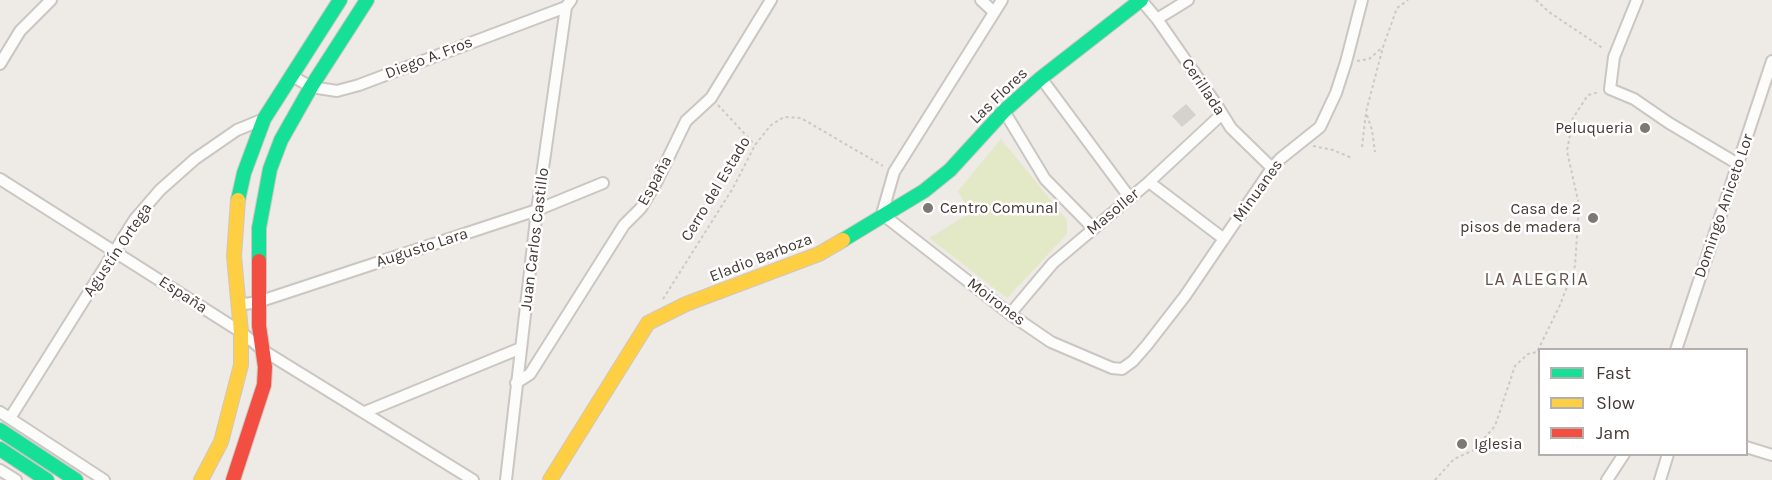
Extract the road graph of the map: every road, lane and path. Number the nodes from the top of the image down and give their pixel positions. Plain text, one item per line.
1 (51, 0) edge
2 (340, 0) edge
3 (367, 0) edge
4 (771, 0) edge
5 (981, 0) edge
6 (1002, 0) edge
7 (1141, 0) edge
8 (1188, 0) edge
9 (1362, 0) edge
10 (1408, 0) edge
11 (1536, 0) edge
12 (1637, 0) edge
13 (568, 3) edge
14 (994, 12) junction
15 (1157, 19) junction
16 (1383, 47) junction
17 (1614, 57) junction
18 (1346, 62) junction
19 (1772, 62) edge
20 (0, 64) edge
21 (292, 76) junction
22 (1041, 78) junction
23 (1768, 86) edge
24 (311, 87) junction
25 (1610, 89) junction
26 (711, 98) junction
27 (1004, 111) junction
28 (1366, 112) junction
29 (1222, 114) junction
30 (264, 119) junction
31 (755, 145) junction
32 (1296, 146) junction
33 (1362, 147) dead end
34 (1375, 152) dead end
35 (1352, 158) dead end
36 (1738, 164) junction
37 (1272, 168) junction
38 (894, 172) junction
39 (0, 179) edge
40 (1149, 182) junction
41 (603, 183) dead end
42 (1130, 198) junction
43 (537, 210) junction
44 (882, 214) junction
45 (1093, 228) junction
46 (1224, 239) junction
47 (115, 251) junction
48 (258, 302) junction
49 (660, 304) dead end
50 (238, 305) junction
51 (1010, 314) junction
52 (241, 332) junction
53 (521, 348) junction
54 (1539, 348) edge
55 (1677, 348) edge
56 (1538, 350) edge
57 (264, 351) junction
58 (1122, 369) joint
59 (516, 382) junction
60 (365, 412) junction
61 (5, 415) edge
62 (0, 430) edge
63 (1748, 448) edge
64 (0, 449) edge
65 (1772, 455) edge
66 (1623, 456) edge
67 (1667, 456) edge
68 (0, 470) edge
69 (201, 478) edge
70 (16, 480) edge
71 (47, 480) edge
72 (76, 480) edge
73 (104, 480) edge
74 (233, 480) edge
75 (473, 480) edge
76 (506, 480) edge
77 (550, 480) edge
78 (1435, 480) edge
79 (1607, 480) edge
80 (1660, 480) edge

1 - 20 street
2 - 21 main road
3 - 24 main road
4 - 26 street, España
5 - 14 street
6 - 14 street
7 - 15 street, Cerillada
7 - 22 main road, Las Flores
8 - 15 street
9 - 18 street, Minuanes
10 - 16 path
11 - 17 path
12 - 17 street
13 - 24 street, Diego A. Fros
13 - 43 street, Juan Carlos Castillo
14 - 38 street
15 - 29 street, Cerillada
16 - 18 path
16 - 28 path
17 - 25 street
18 - 32 street, Minuanes
19 - 23 street, Domingo Aniceto Lor
21 - 24 street, Diego A. Fros
21 - 30 main road
22 - 27 main road, Las Flores
22 - 42 street
23 - 36 street, Domingo Aniceto Lor
24 - 48 main road
25 - 36 street
25 - 54 path
26 - 31 path
26 - 59 street, España
27 - 44 main road, Las Flores
27 - 45 street
28 - 33 path
28 - 34 path
29 - 37 street, Cerillada
29 - 40 street, Masoller
30 - 47 street, Agustín Ortega
30 - 50 main road
31 - 38 path, Cerro del Estado
31 - 49 path, Cerro del Estado
32 - 35 path
32 - 37 street, Minuanes
36 - 55 street, Domingo Aniceto Lor
37 - 46 street, Minuanes
38 - 44 street
39 - 47 street, España
40 - 42 street, Masoller
40 - 46 street
41 - 43 street, Augusto Lara
42 - 45 street, Masoller
43 - 48 street, Augusto Lara
43 - 53 street, Juan Carlos Castillo
44 - 51 street, Moirones
44 - 77 main road, Eladio Barboza
45 - 51 street, Masoller
46 - 58 street, Minuanes
47 - 52 street, España
47 - 61 street, Agustín Ortega
48 - 50 street, Augusto Lara
48 - 57 main road
50 - 52 main road
51 - 58 street, Moirones
52 - 57 street, España
52 - 69 main road
53 - 59 street, Juan Carlos Castillo
53 - 60 street
56 - 78 path
57 - 60 street, España
57 - 74 main road
59 - 76 street, Juan Carlos Castillo
60 - 75 street, España
61 - 73 street
62 - 72 main road
63 - 65 street
64 - 71 main road
66 - 79 street
67 - 80 street
68 - 70 street

